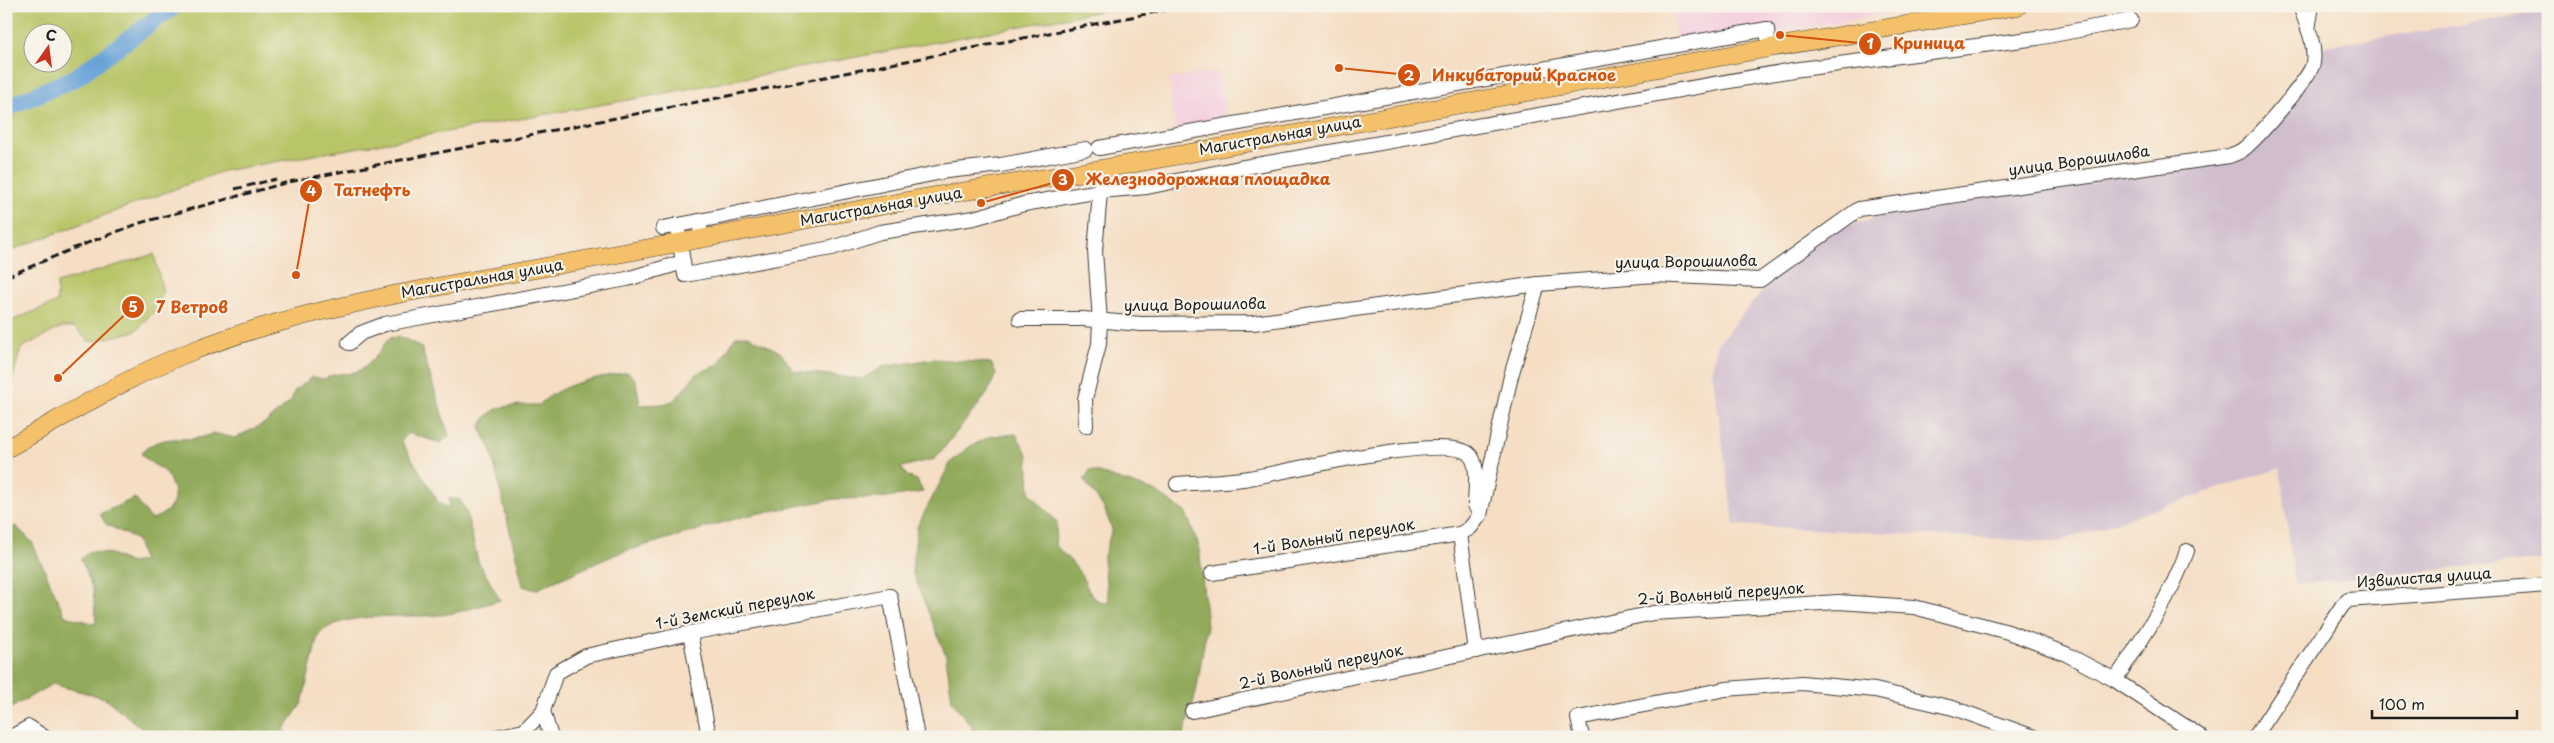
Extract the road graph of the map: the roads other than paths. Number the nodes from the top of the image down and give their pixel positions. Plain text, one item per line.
1 (2018, 6) edge
2 (2300, 6) edge
3 (2312, 6) edge
4 (2131, 20) dead end
5 (2308, 29) junction
6 (1768, 48) junction
7 (1102, 169) junction
8 (1100, 191) junction
9 (698, 221) junction
10 (702, 239) junction
11 (680, 243) junction
12 (683, 262) junction
13 (1538, 284) junction
14 (1020, 319) dead end
15 (1100, 321) junction
16 (349, 343) dead end
17 (1086, 426) dead end
18 (12, 446) edge
19 (1176, 484) dead end
20 (1480, 515) junction
21 (1460, 534) junction
22 (2187, 551) dead end
23 (1212, 573) dead end
24 (2548, 586) edge
25 (690, 633) junction
26 (1476, 651) junction
27 (2116, 680) junction
28 (543, 711) junction
29 (1192, 711) dead end
30 (11, 737) edge
31 (44, 737) edge
32 (496, 737) edge
33 (551, 737) edge
34 (709, 737) edge
35 (917, 737) edge
36 (1582, 737) edge
37 (2034, 737) edge
38 (2201, 737) edge
39 (2255, 737) edge

1 - 6 main road, Магистральная улица
2 - 5 street
3 - 5 street
4 - 8 street
5 - 13 street, улица Ворошилова
6 - 7 main road, Магистральная улица
6 - 9 street
7 - 8 street
7 - 10 main road, Магистральная улица
8 - 12 street
8 - 15 street
9 - 10 street
9 - 11 street
10 - 11 main road, Магистральная улица
11 - 12 street
11 - 18 main road, Магистральная улица
12 - 16 street
13 - 15 street, улица Ворошилова
13 - 20 street
14 - 15 street, улица Ворошилова
15 - 17 street
19 - 20 street
20 - 21 street
21 - 23 street, 1-й Вольный переулок
21 - 26 street
22 - 27 street
24 - 39 street, Извилистая улица
25 - 28 street, 1-й Земский переулок
25 - 34 street
25 - 35 street, 1-й Земский переулок
26 - 27 street, 2-й Вольный переулок
26 - 29 street, 2-й Вольный переулок
27 - 38 street, 2-й Вольный переулок
28 - 32 street
28 - 33 street
30 - 31 street
36 - 37 street

